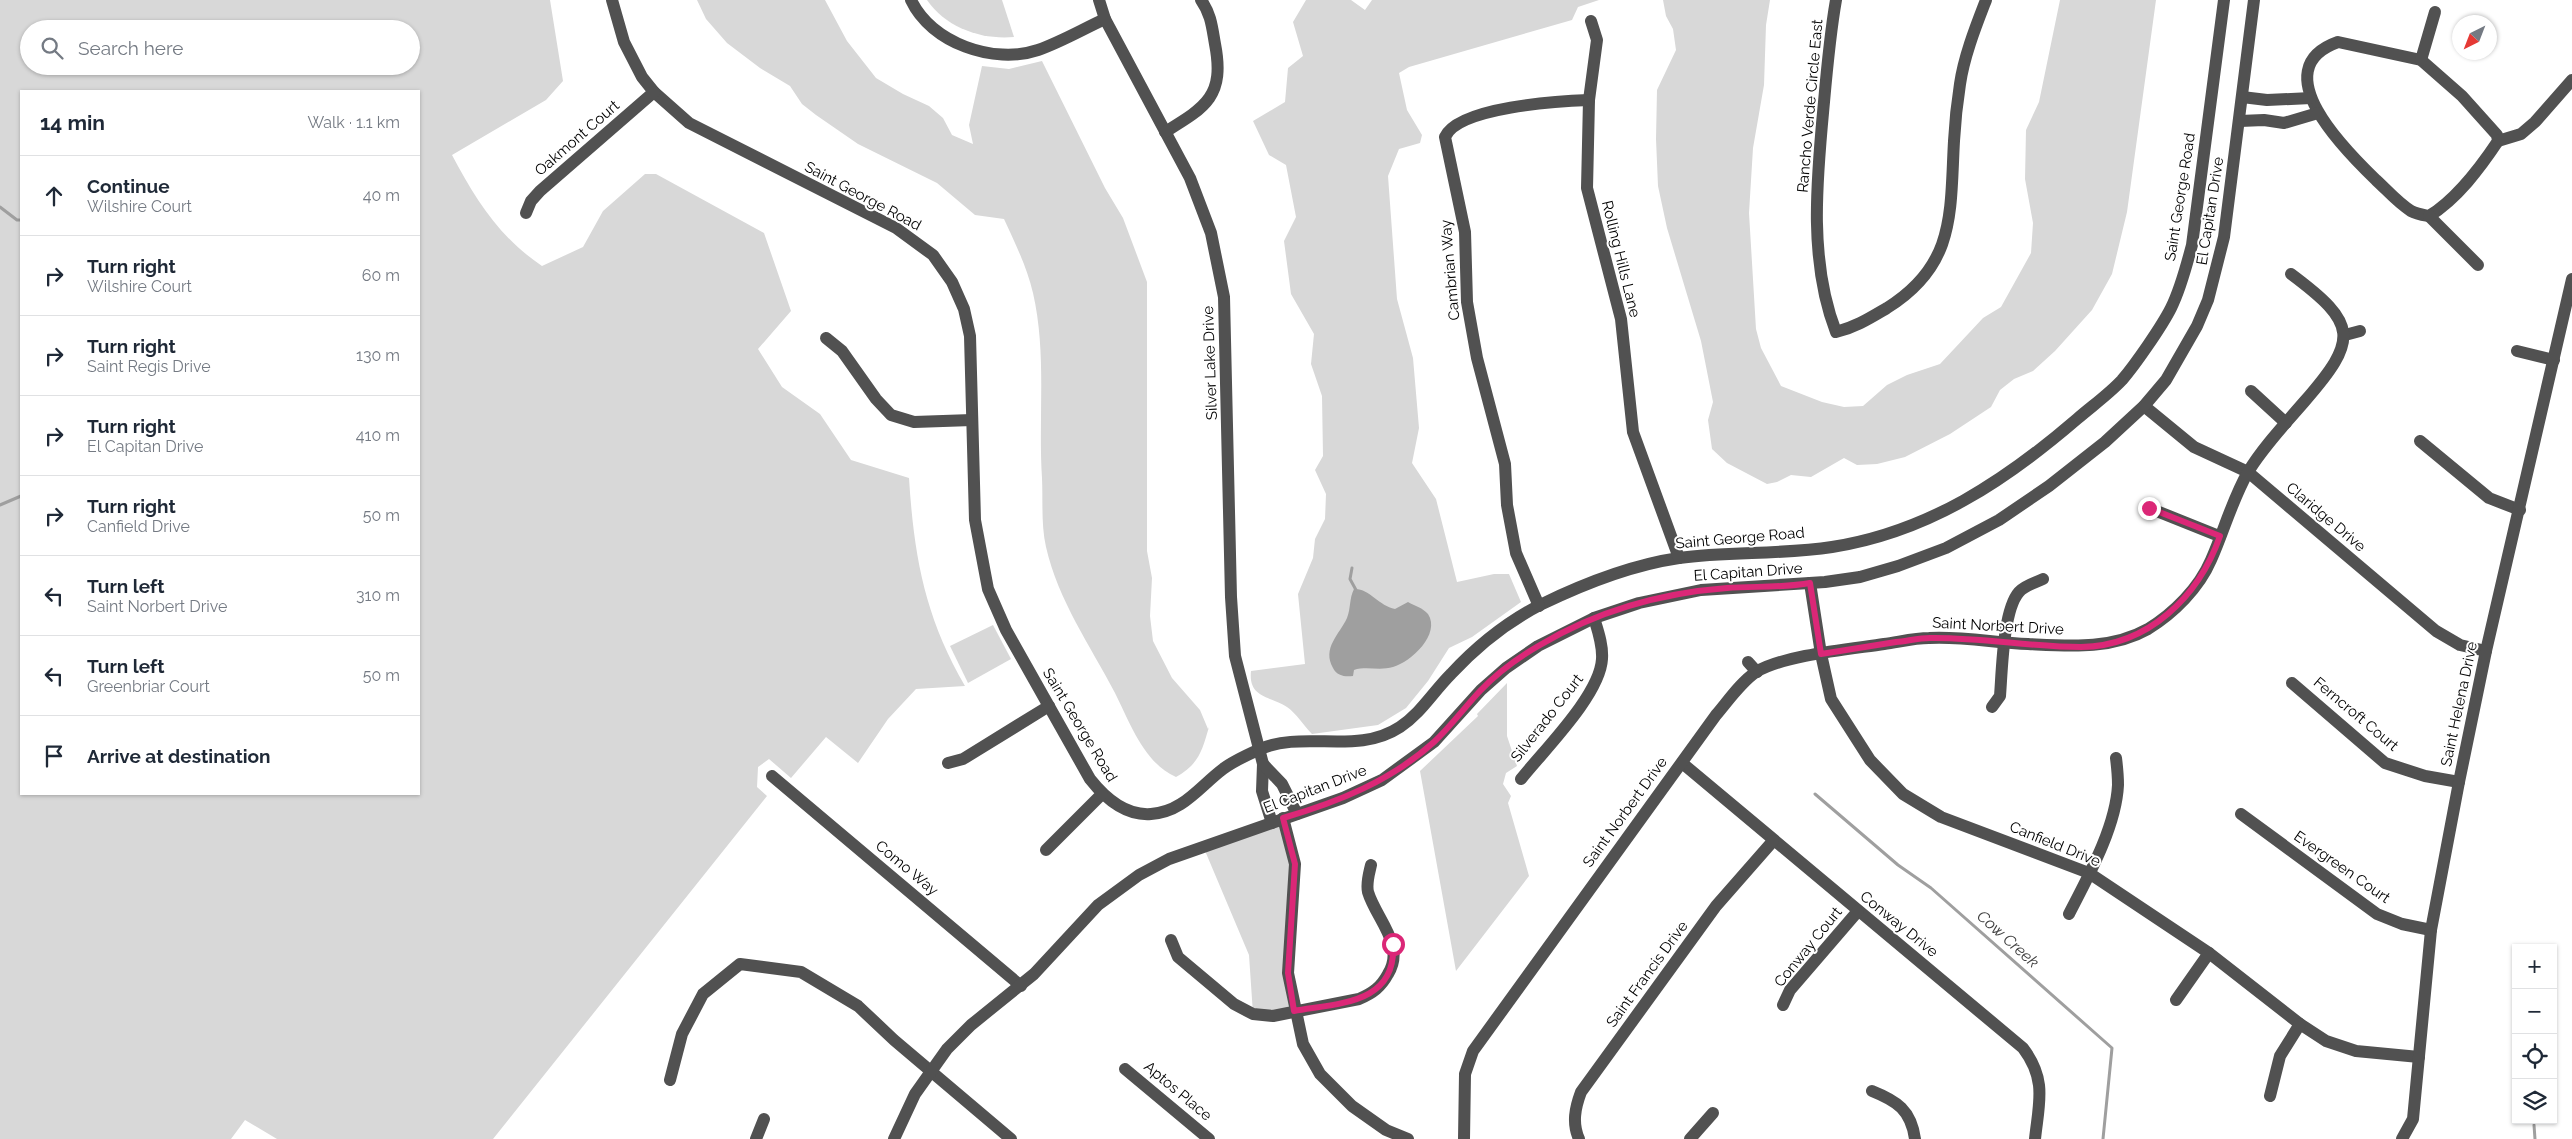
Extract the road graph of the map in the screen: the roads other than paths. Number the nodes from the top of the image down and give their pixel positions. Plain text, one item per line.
1 (612, 0) edge
2 (911, 0) edge
3 (1099, 0) edge
4 (1201, 0) edge
5 (1836, 0) edge
6 (1986, 0) edge
7 (2224, 0) edge
8 (2254, 0) edge
9 (2435, 12) dead end
10 (1105, 19) junction
11 (1591, 21) dead end
12 (2421, 60) junction
13 (2572, 80) edge
14 (654, 92) junction
15 (2242, 97) junction
16 (2311, 98) junction
17 (1589, 100) junction
18 (2318, 112) junction
19 (2240, 121) junction
20 (1165, 132) junction
21 (2498, 141) junction
22 (526, 212) dead end
23 (2429, 216) junction
24 (2478, 265) dead end
25 (2291, 274) dead end
26 (2572, 279) edge
27 (2360, 331) dead end
28 (2345, 335) junction
29 (826, 338) dead end
30 (2517, 351) dead end
31 (2554, 360) junction
32 (2251, 390) dead end
33 (2144, 406) junction
34 (972, 420) junction
35 (2286, 423) junction
36 (2420, 441) dead end
37 (2248, 472) junction
38 (2149, 508) dead end
39 (2520, 510) junction
40 (2220, 536) junction
41 (1679, 558) junction
42 (2043, 579) dead end
43 (1810, 583) junction
44 (1539, 606) junction
45 (1594, 618) junction
46 (2006, 643) junction
47 (2486, 651) junction
48 (1821, 654) junction
49 (1748, 662) dead end
50 (1757, 672) junction
51 (2292, 682) dead end
52 (1049, 706) junction
53 (1992, 707) dead end
54 (1259, 750) junction
55 (2116, 758) dead end
56 (948, 763) dead end
57 (1682, 763) junction
58 (1263, 764) junction
59 (772, 776) dead end
60 (1521, 779) dead end
61 (2459, 782) junction
62 (1102, 794) junction
63 (1297, 814) junction
64 (2241, 814) dead end
65 (1277, 821) junction
66 (1774, 841) junction
67 (1046, 850) dead end
68 (1372, 865) dead end
69 (2089, 873) junction
70 (1858, 911) junction
71 (2068, 914) dead end
72 (2431, 930) junction
73 (1171, 940) dead end
74 (2209, 953) junction
75 (1021, 986) junction
76 (2176, 1000) dead end
77 (1783, 1005) dead end
78 (1294, 1011) junction
79 (2300, 1024) junction
80 (2419, 1057) junction
81 (1125, 1069) dead end
82 (930, 1071) junction
83 (670, 1080) dead end
84 (1872, 1091) dead end
85 (2270, 1096) dead end
86 (1713, 1113) dead end
87 (764, 1119) dead end
88 (756, 1139) edge
89 (894, 1139) edge
90 (1011, 1139) edge
91 (1209, 1139) edge
92 (1408, 1139) edge
93 (1454, 1139) edge
94 (1464, 1139) edge
95 (1579, 1139) edge
96 (1690, 1139) edge
97 (1914, 1139) edge
98 (2035, 1139) edge
99 (2402, 1139) edge

1 - 14 street, Saint George Road
2 - 10 street
3 - 10 street, Silver Lake Drive
4 - 20 street
5 - 6 street, Rancho Verde Circle East
7 - 41 street, Saint George Road
8 - 15 street, El Capitan Drive
9 - 12 street
10 - 20 street, Silver Lake Drive
11 - 17 street, Rolling Hills Lane
12 - 16 street
12 - 21 street
13 - 21 street
14 - 22 street, Oakmont Court
14 - 34 street, Saint George Road
15 - 16 street
15 - 19 street, El Capitan Drive
16 - 18 street
17 - 41 street, Rolling Hills Lane
17 - 44 street, Cambrian Way
18 - 19 street
18 - 23 street
19 - 33 street, El Capitan Drive
20 - 54 street, Silver Lake Drive
21 - 23 street
23 - 24 street
25 - 28 street
26 - 31 street, Saint Helena Drive
27 - 28 street
28 - 35 street, Saint Norbert Drive
29 - 34 street
30 - 31 street
31 - 39 street, Saint Helena Drive
32 - 35 street
33 - 37 street, Claridge Drive
33 - 43 street, El Capitan Drive
34 - 52 street, Saint George Road
35 - 37 street, Saint Norbert Drive
36 - 39 street
37 - 40 street, Saint Norbert Drive
37 - 47 street, Claridge Drive
38 - 40 street
39 - 47 street, Saint Helena Drive
40 - 46 street, Saint Norbert Drive
41 - 44 street, Saint George Road
42 - 46 street
43 - 45 street, El Capitan Drive
43 - 48 street, Canfield Drive
44 - 54 street, Saint George Road
45 - 60 street, Silverado Court
45 - 63 street, El Capitan Drive
46 - 48 street, Saint Norbert Drive
46 - 53 street
47 - 61 street, Saint Helena Drive
48 - 50 street, Saint Norbert Drive
48 - 69 street, Canfield Drive
49 - 50 street
50 - 57 street, Saint Norbert Drive
51 - 61 street, Ferncroft Court
52 - 56 street
52 - 62 street, Saint George Road
54 - 58 street, Silver Lake Drive
54 - 62 street, Saint George Road
55 - 69 street
57 - 66 street, Conway Drive
57 - 94 street, Saint Norbert Drive
58 - 63 street
58 - 65 street
59 - 75 street, Como Way
61 - 72 street, Saint Helena Drive
62 - 67 street
63 - 65 street, El Capitan Drive
64 - 72 street, Evergreen Court
65 - 75 street, El Capitan Drive
65 - 78 street
66 - 70 street, Conway Drive
66 - 95 street, Saint Francis Drive
68 - 78 street
69 - 71 street
69 - 74 street, Canfield Drive
70 - 77 street, Conway Court
70 - 98 street, Conway Drive
72 - 80 street, Saint Helena Drive
73 - 78 street
74 - 76 street
74 - 79 street, Canfield Drive
75 - 82 street, El Capitan Drive
78 - 92 street
79 - 80 street, Canfield Drive
79 - 85 street
80 - 99 street, Saint Helena Drive
81 - 91 street, Aptos Place
82 - 83 street
82 - 89 street, El Capitan Drive
82 - 90 street
84 - 97 street
86 - 96 street
87 - 88 street
93 - 94 street

